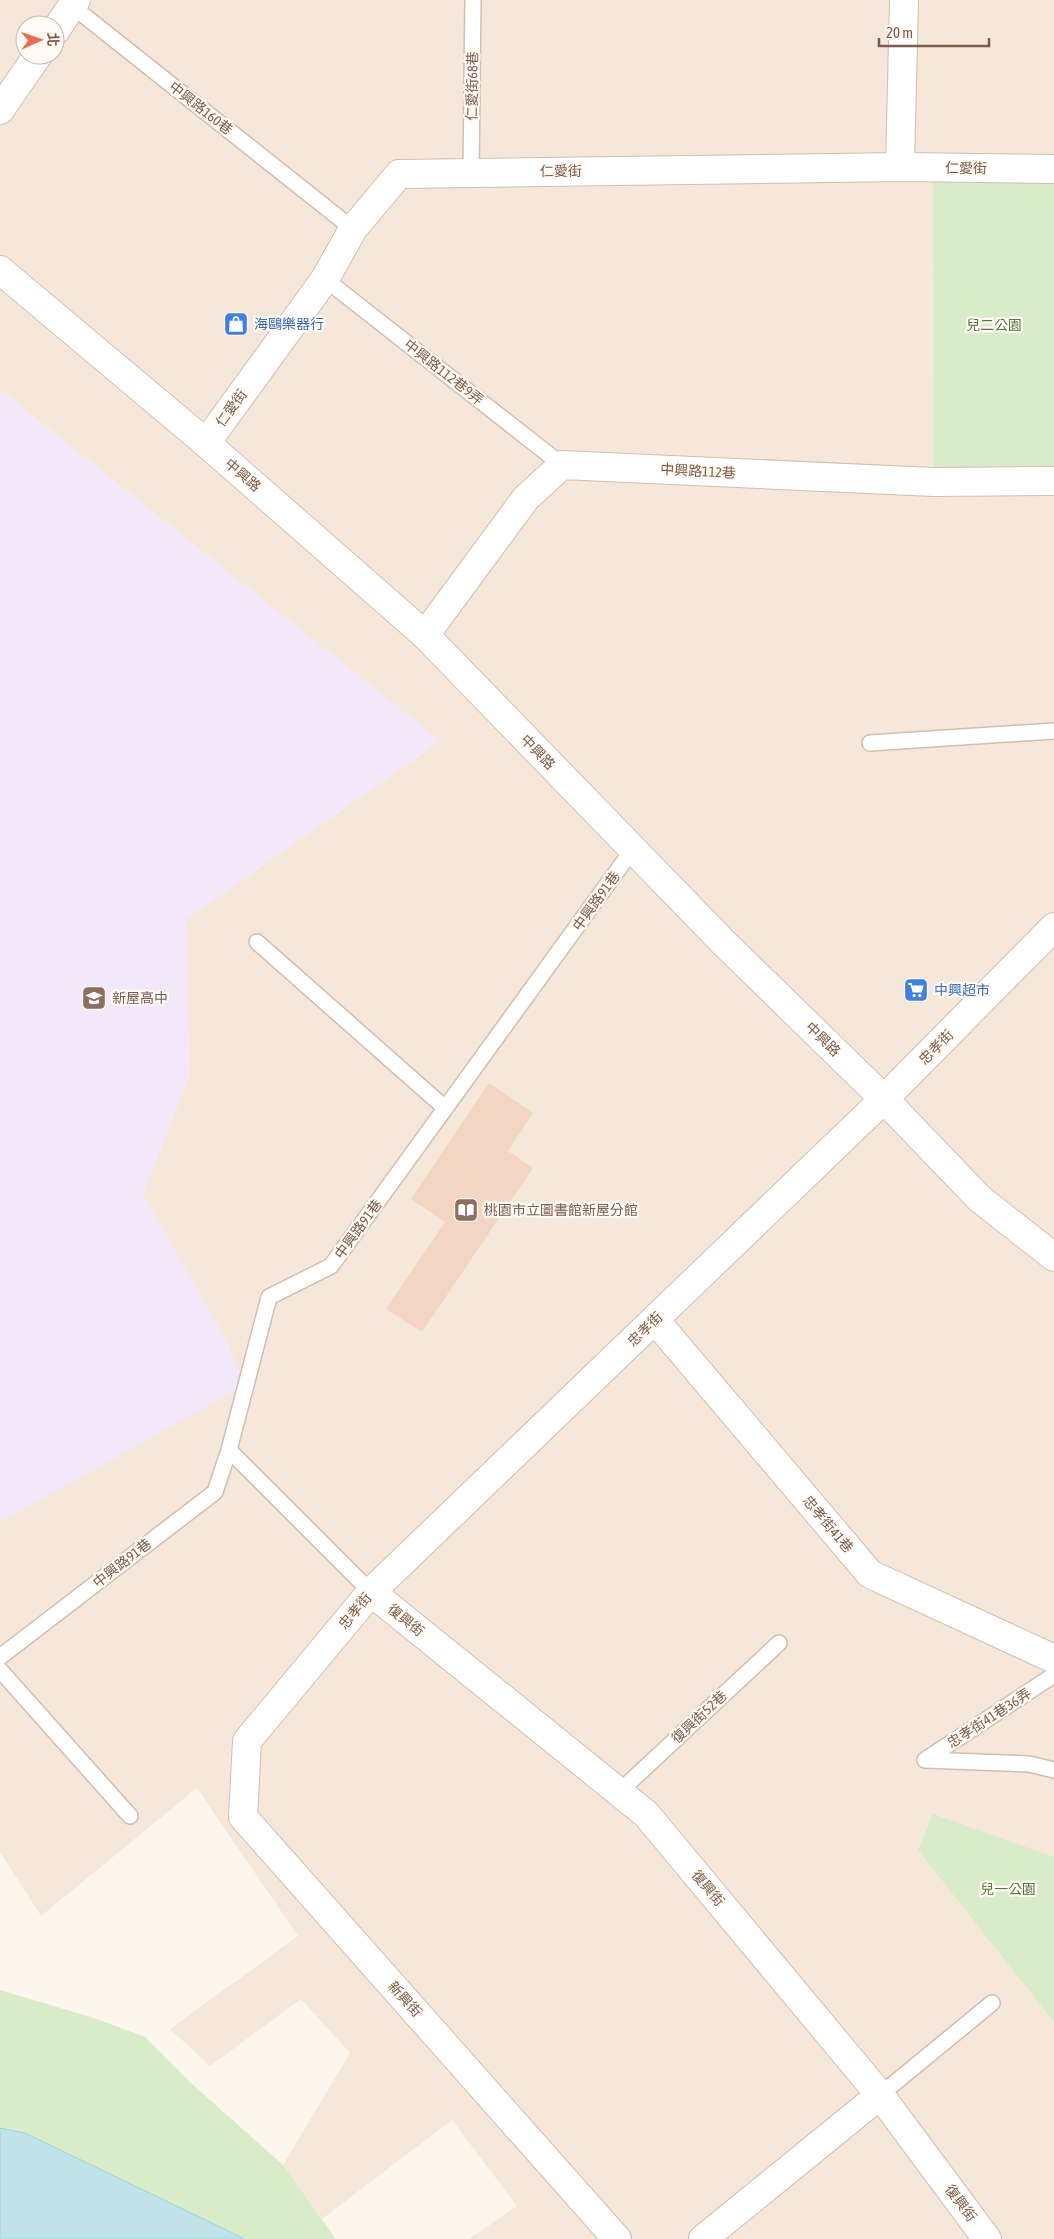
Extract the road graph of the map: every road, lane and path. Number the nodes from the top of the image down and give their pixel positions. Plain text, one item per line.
1 (473, 0) edge
2 (904, 0) edge
3 (74, 3) edge
4 (65, 16) edge
5 (31, 65) edge
6 (0, 110) edge
7 (900, 167) junction
8 (1054, 169) edge
9 (471, 172) junction
10 (354, 228) junction
11 (0, 270) edge
12 (325, 279) junction
13 (206, 442) junction
14 (562, 464) junction
15 (1054, 481) edge
16 (425, 635) junction
17 (1054, 731) edge
18 (870, 742) dead end
19 (634, 849) junction
20 (1054, 927) edge
21 (257, 942) dead end
22 (884, 1099) junction
23 (444, 1108) junction
24 (1054, 1257) edge
25 (655, 1320) junction
26 (229, 1450) junction
27 (371, 1592) junction
28 (779, 1643) dead end
29 (0, 1657) edge
30 (1054, 1659) edge
31 (0, 1670) edge
32 (1054, 1676) edge
33 (247, 1741) joint
34 (1054, 1770) edge
35 (620, 1792) junction
36 (130, 1816) dead end
37 (992, 2003) dead end
38 (880, 2095) junction
39 (617, 2239) edge
40 (703, 2239) edge
41 (988, 2239) edge

1 - 9 lane, 仁愛街68巷
2 - 7 street
3 - 4 street, 中興路160巷
3 - 10 lane, 中興路160巷
5 - 6 street
7 - 8 street, 仁愛街
7 - 9 street, 仁愛街
9 - 10 street, 仁愛街
10 - 12 street, 仁愛街
11 - 13 street, 中興路
12 - 13 street, 仁愛街
12 - 14 lane, 中興路112巷9弄
13 - 16 street, 中興路
14 - 15 street, 中興路112巷
14 - 16 street
16 - 19 street, 中興路
17 - 18 lane
19 - 22 street, 中興路
19 - 23 lane, 中興路91巷
20 - 22 street, 忠孝街
21 - 23 lane
22 - 24 street, 中興路
22 - 25 street, 忠孝街
23 - 26 lane, 中興路91巷
25 - 27 street, 忠孝街
25 - 30 street, 忠孝街41巷
26 - 27 lane
26 - 29 lane, 中興路91巷
27 - 33 street, 忠孝街
27 - 35 street, 復興街
28 - 35 lane, 復興街52巷
31 - 36 lane
32 - 34 lane, 忠孝街41巷36弄
33 - 39 street, 新興街
35 - 38 street, 復興街
37 - 38 lane
38 - 40 street
38 - 41 street, 復興街

